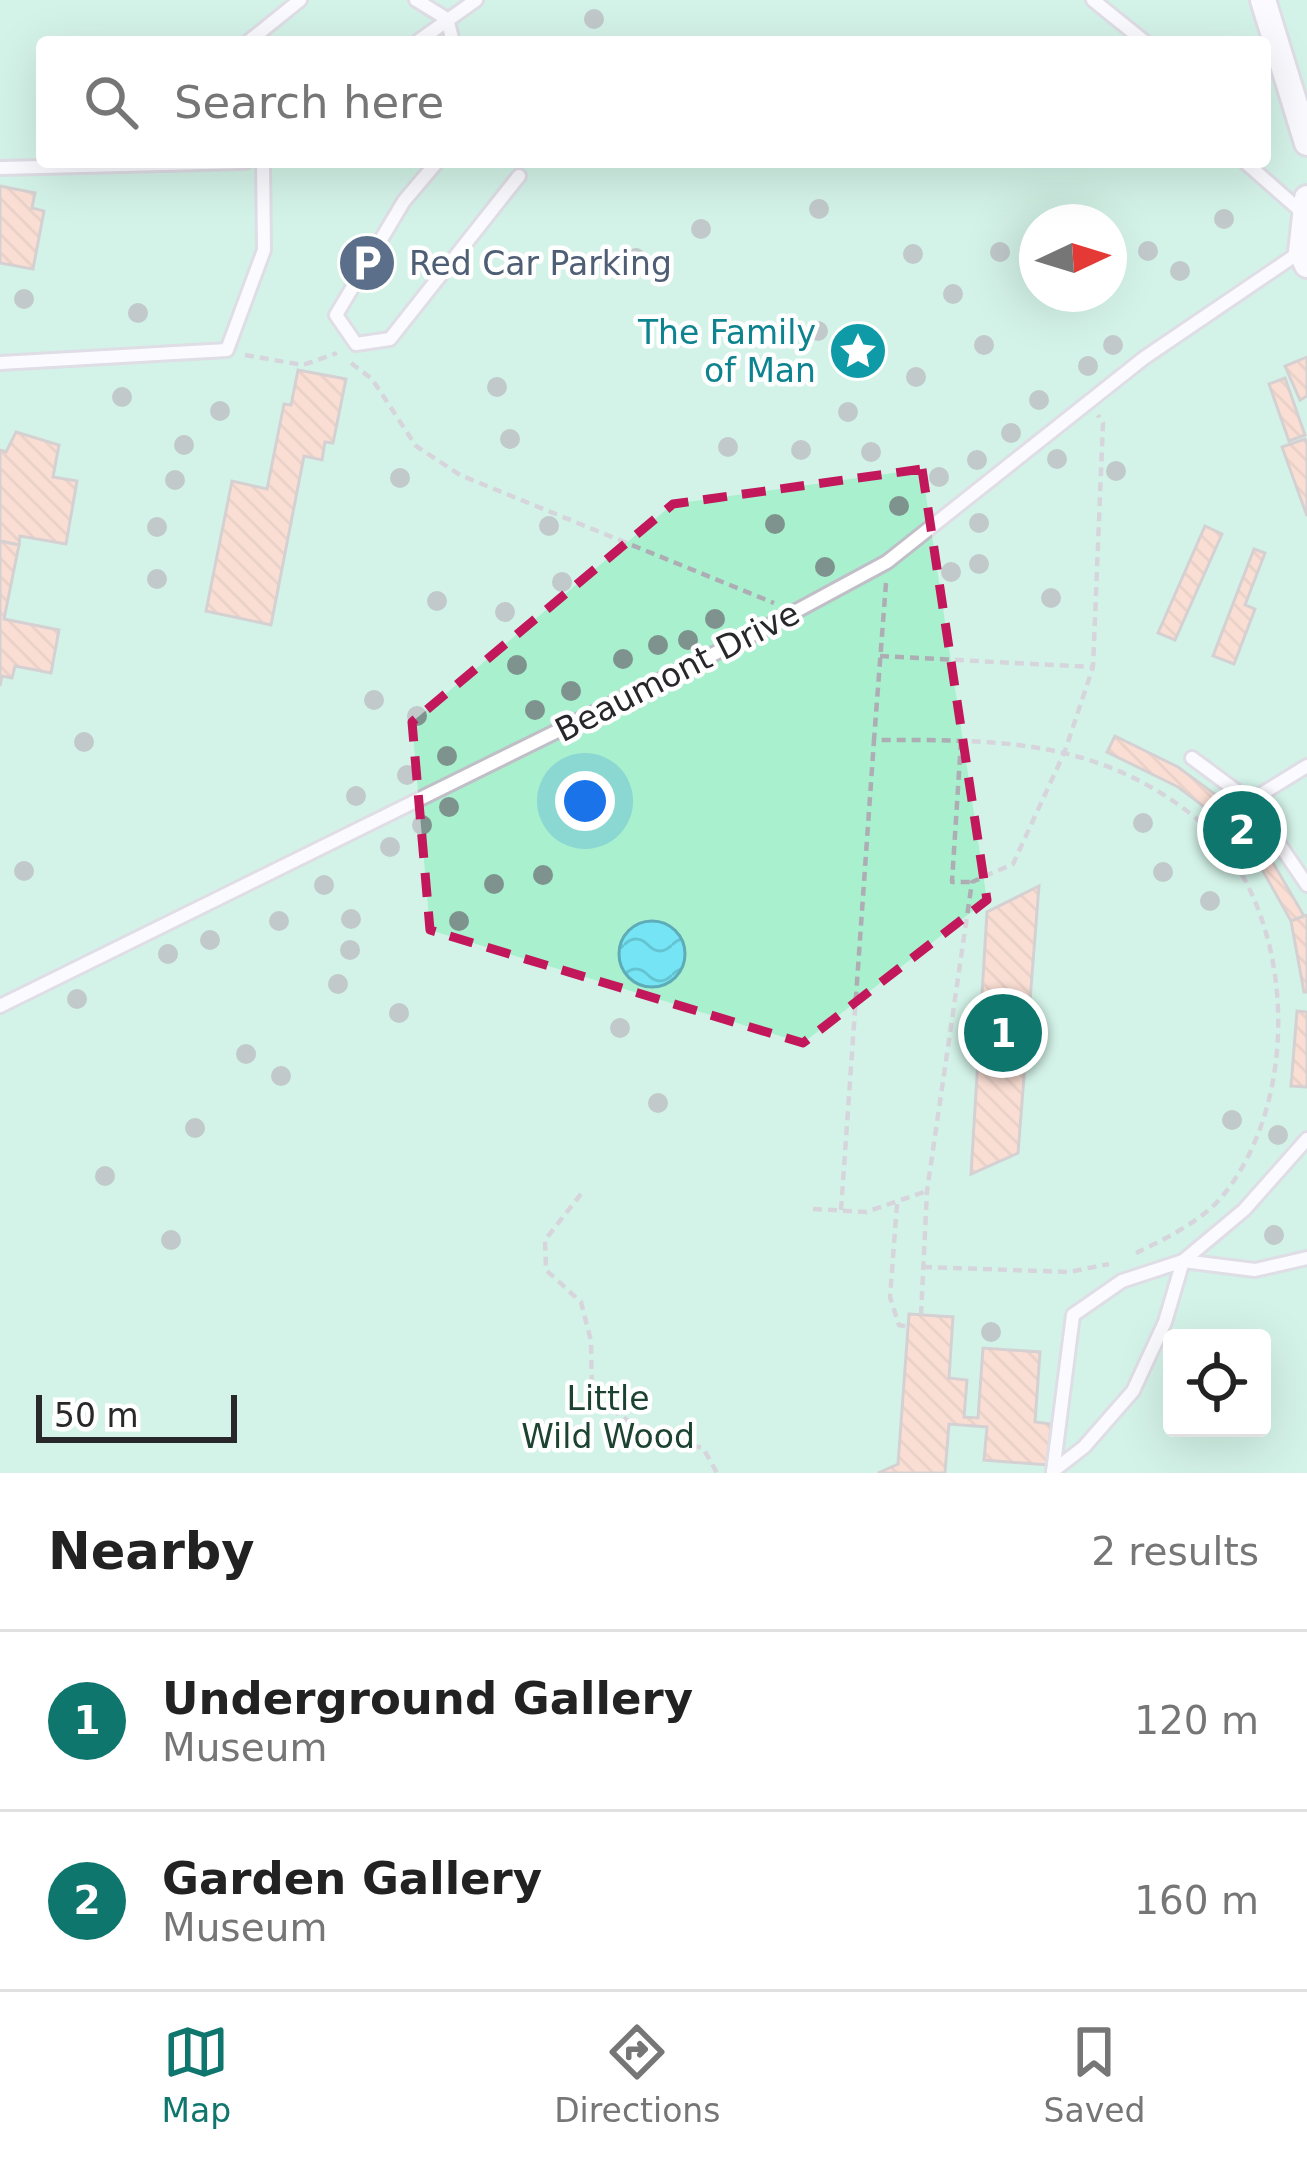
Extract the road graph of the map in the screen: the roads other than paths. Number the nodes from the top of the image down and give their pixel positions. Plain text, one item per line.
1 (300, 0) edge
2 (416, 0) edge
3 (476, 0) edge
4 (1093, 0) edge
5 (1262, 0) edge
6 (448, 20) junction
7 (255, 36) edge
8 (425, 36) edge
9 (452, 36) edge
10 (1138, 36) edge
11 (1307, 143) edge
12 (36, 167) edge
13 (0, 168) edge
14 (263, 168) edge
15 (432, 168) edge
16 (1253, 168) edge
17 (519, 176) dead end
18 (1305, 205) edge
19 (1304, 258) edge
20 (0, 362) edge
21 (1192, 758) dead end
22 (1307, 766) edge
23 (1250, 801) junction
24 (1307, 885) edge
25 (0, 1006) edge
26 (1307, 1138) edge
27 (1307, 1258) edge
28 (1183, 1261) junction
29 (1053, 1472) edge

1 - 7 lane
2 - 6 lane
3 - 6 lane
4 - 10 lane
5 - 11 street
6 - 8 lane
6 - 9 lane
12 - 13 lane
14 - 20 lane
15 - 17 lane
16 - 18 lane
18 - 19 street
19 - 25 lane, Beaumont Drive
21 - 23 lane
22 - 23 lane
23 - 24 lane
26 - 28 lane
27 - 28 lane
28 - 29 lane
28 - 29 lane

